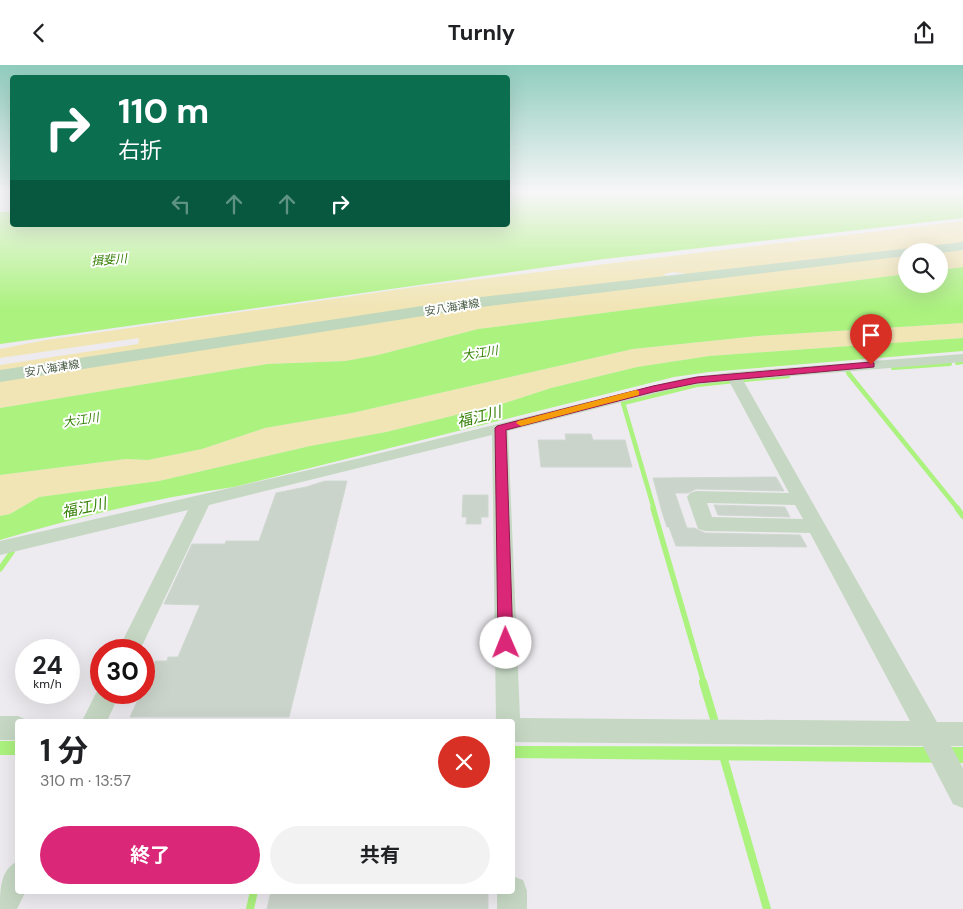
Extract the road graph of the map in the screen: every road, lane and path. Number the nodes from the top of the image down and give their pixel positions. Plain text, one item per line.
1 (963, 246) edge
2 (948, 248) edge
3 (898, 253) edge
4 (956, 358) edge
5 (963, 372) edge
6 (0, 376) edge
7 (734, 376) junction
8 (500, 428) junction
9 (802, 499) junction
10 (202, 501) junction
11 (816, 525) junction
12 (0, 548) edge
13 (134, 639) edge
14 (102, 704) edge
15 (95, 719) edge
16 (508, 719) edge
17 (0, 728) edge
18 (15, 728) edge
19 (515, 730) edge
20 (963, 734) edge
21 (938, 747) junction
22 (963, 794) edge
23 (15, 882) edge
24 (512, 894) edge
25 (1, 909) edge
26 (512, 909) edge

1 - 2 main road
3 - 6 main road, 安八海津線
4 - 5 street
4 - 7 street
7 - 8 street
7 - 9 street
8 - 10 street
8 - 16 street
9 - 11 street
9 - 11 street
10 - 12 street
10 - 13 street
11 - 21 street
14 - 15 street
17 - 18 street
19 - 21 street
20 - 21 street
21 - 22 street
23 - 25 street
24 - 26 street

